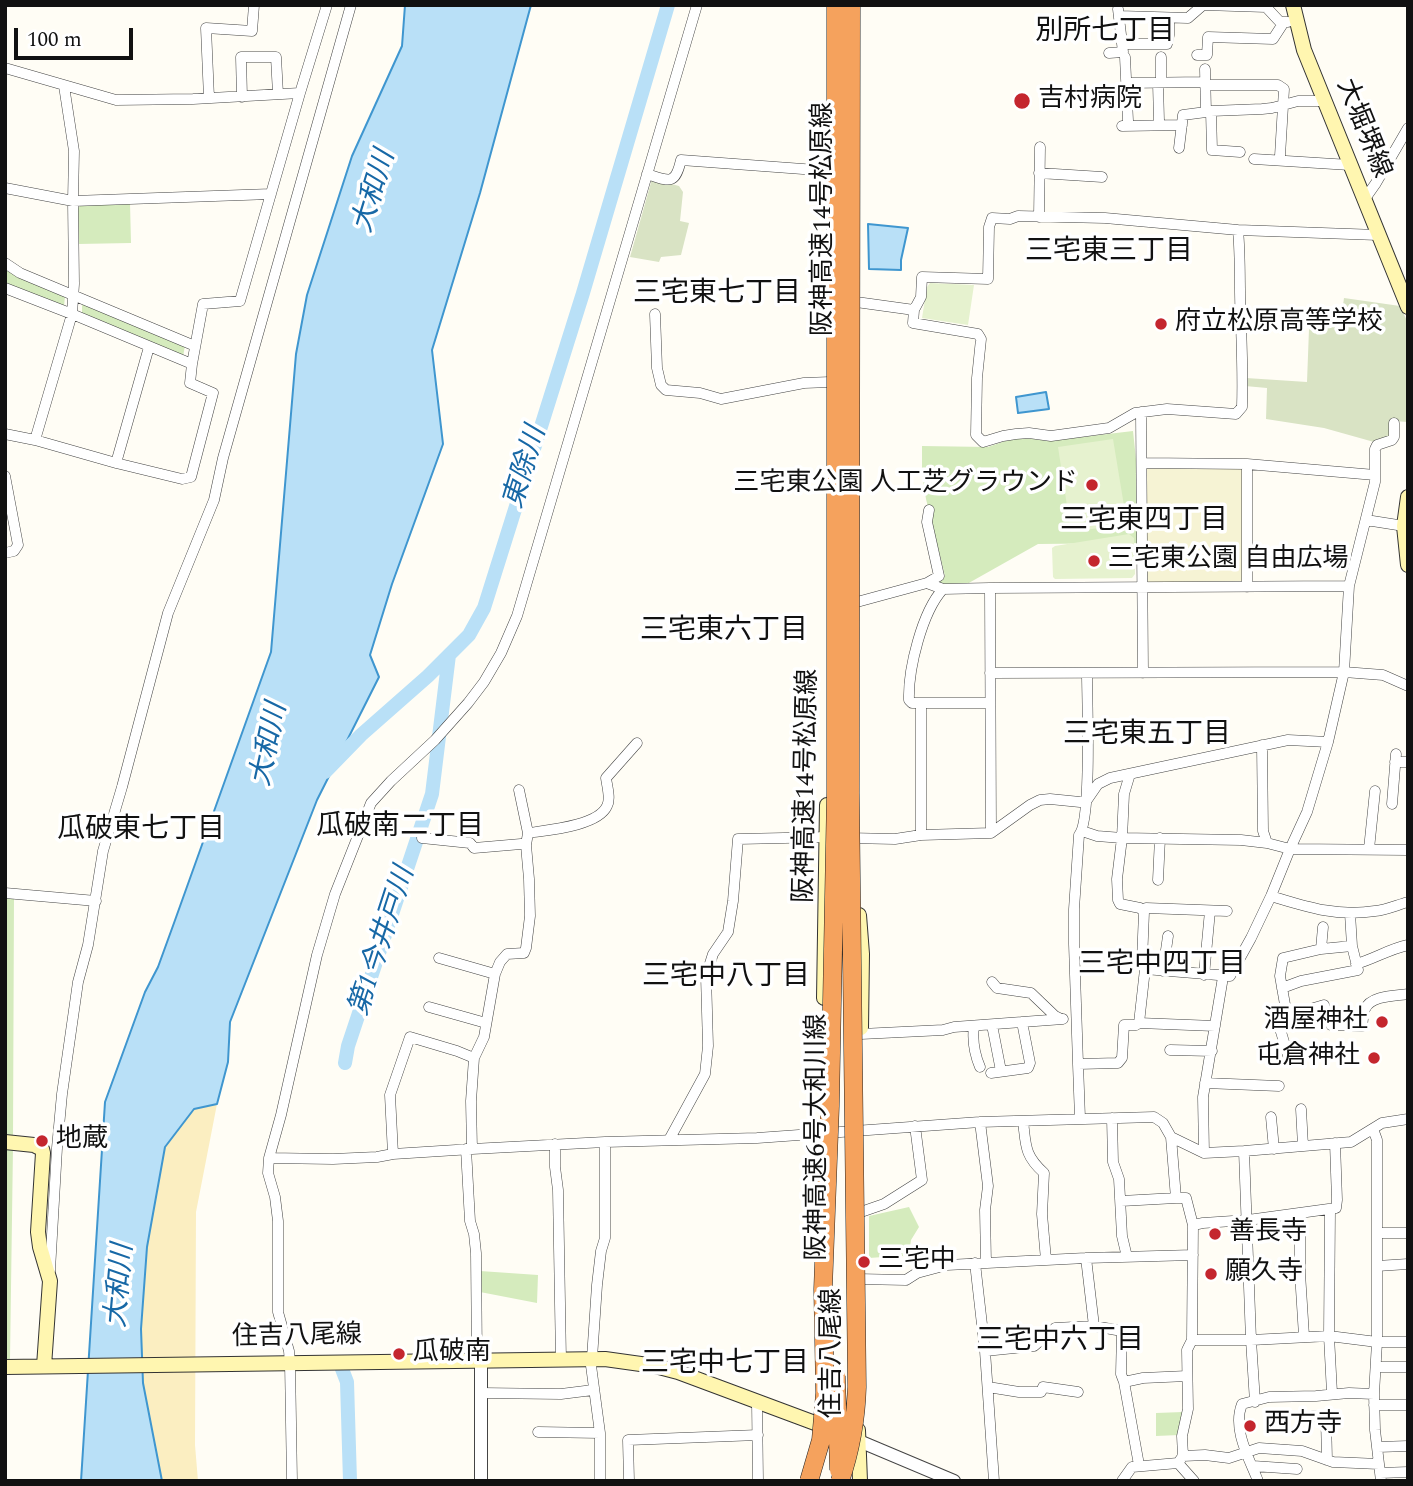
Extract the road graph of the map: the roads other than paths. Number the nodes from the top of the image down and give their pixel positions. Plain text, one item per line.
1 (254, 5) edge
2 (327, 5) edge
3 (351, 5) edge
4 (697, 5) edge
5 (830, 5) edge
6 (836, 5) edge
7 (849, 5) edge
8 (1203, 5) edge
9 (1293, 5) edge
10 (1169, 18) junction
11 (1290, 22) junction
12 (1122, 44) junction
13 (1110, 53) dead end
14 (1197, 55) dead end
15 (1125, 57) dead end
16 (1161, 57) dead end
17 (5, 68) edge
18 (1205, 69) dead end
19 (1126, 83) junction
20 (1160, 83) junction
21 (1205, 83) junction
22 (64, 86) junction
23 (300, 93) junction
24 (278, 94) junction
25 (242, 97) junction
26 (209, 98) junction
27 (1325, 101) junction
28 (1282, 105) junction
29 (1208, 111) junction
30 (1159, 121) dead end
31 (1182, 125) junction
32 (1408, 128) edge
33 (1040, 147) dead end
34 (1179, 148) dead end
35 (1240, 152) dead end
36 (1280, 156) dead end
37 (1254, 159) dead end
38 (1350, 165) junction
39 (830, 171) junction
40 (1039, 173) junction
41 (647, 174) junction
42 (1102, 177) dead end
43 (5, 188) edge
44 (271, 194) junction
45 (1364, 200) junction
46 (73, 201) junction
47 (1039, 217) junction
48 (1238, 230) junction
49 (1378, 235) junction
50 (5, 263) edge
51 (5, 288) edge
52 (73, 295) junction
53 (831, 301) junction
54 (854, 301) junction
55 (1408, 307) edge
56 (914, 310) junction
57 (72, 314) junction
58 (654, 314) dead end
59 (195, 346) junction
60 (149, 347) junction
61 (192, 365) junction
62 (830, 383) junction
63 (1142, 412) junction
64 (1394, 423) dead end
65 (5, 434) edge
66 (35, 440) junction
67 (116, 463) junction
68 (1142, 463) junction
69 (1247, 464) junction
70 (1375, 475) junction
71 (5, 476) edge
72 (1408, 497) edge
73 (929, 510) dead end
74 (1366, 520) junction
75 (1404, 526) junction
76 (5, 553) edge
77 (1408, 565) edge
78 (927, 583) junction
79 (914, 586) junction
80 (1349, 586) junction
81 (1247, 587) junction
82 (990, 588) junction
83 (1142, 588) junction
84 (943, 589) junction
85 (934, 598) junction
86 (829, 602) junction
87 (857, 602) junction
88 (1344, 672) junction
89 (990, 673) junction
90 (1087, 673) junction
91 (1143, 673) junction
92 (1408, 686) edge
93 (921, 703) junction
94 (990, 703) junction
95 (1328, 742) junction
96 (637, 743) dead end
97 (1262, 745) junction
98 (1408, 762) edge
99 (1130, 774) junction
100 (519, 790) dead end
101 (1375, 791) dead end
102 (850, 793) junction
103 (1087, 800) junction
104 (1392, 804) dead end
105 (1082, 831) junction
106 (528, 833) junction
107 (991, 833) junction
108 (921, 835) junction
109 (826, 837) junction
110 (422, 838) dead end
111 (855, 838) junction
112 (1122, 838) junction
113 (1160, 838) junction
114 (1267, 843) junction
115 (526, 845) junction
116 (1290, 849) junction
117 (1370, 849) junction
118 (1408, 850) edge
119 (1158, 880) dead end
120 (5, 893) edge
121 (1271, 896) junction
122 (96, 901) junction
123 (1408, 902) edge
124 (1142, 909) junction
125 (1210, 911) junction
126 (1227, 911) dead end
127 (1350, 913) junction
128 (1323, 927) dead end
129 (1168, 936) dead end
130 (1408, 945) edge
131 (1352, 946) junction
132 (1321, 949) junction
133 (439, 958) dead end
134 (1356, 964) junction
135 (1145, 969) junction
136 (1163, 971) junction
137 (495, 974) junction
138 (1204, 975) junction
139 (1223, 976) junction
140 (992, 982) dead end
141 (1282, 988) junction
142 (1408, 994) edge
143 (429, 1007) dead end
144 (1287, 1016) junction
145 (1063, 1019) junction
146 (1075, 1020) junction
147 (1022, 1022) junction
148 (486, 1023) junction
149 (1139, 1023) junction
150 (1271, 1024) dead end
151 (992, 1025) junction
152 (974, 1026) junction
153 (1215, 1026) junction
154 (1280, 1030) junction
155 (861, 1034) junction
156 (1170, 1050) dead end
157 (1212, 1051) junction
158 (474, 1058) junction
159 (1290, 1062) dead end
160 (1078, 1064) junction
161 (980, 1067) dead end
162 (1205, 1083) junction
163 (1279, 1086) dead end
164 (830, 1106) junction
165 (1301, 1109) dead end
166 (1271, 1117) dead end
167 (1080, 1118) junction
168 (1112, 1118) junction
169 (1408, 1119) edge
170 (1023, 1121) junction
171 (980, 1122) junction
172 (915, 1126) junction
173 (1373, 1129) junction
174 (861, 1130) junction
175 (825, 1133) junction
176 (1171, 1137) junction
177 (669, 1140) junction
178 (6, 1142) edge
179 (606, 1142) junction
180 (1335, 1143) junction
181 (555, 1144) junction
182 (1303, 1146) junction
183 (469, 1149) junction
184 (1275, 1149) junction
185 (1244, 1151) junction
186 (1204, 1153) junction
187 (393, 1154) junction
188 (269, 1158) junction
189 (1176, 1198) junction
190 (1121, 1201) junction
191 (1330, 1210) junction
192 (858, 1213) junction
193 (1300, 1213) junction
194 (1248, 1220) junction
195 (1193, 1225) junction
196 (1377, 1233) junction
197 (1408, 1233) edge
198 (1194, 1255) junction
199 (1127, 1257) junction
200 (1086, 1258) junction
201 (1046, 1260) junction
202 (986, 1263) junction
203 (975, 1264) junction
204 (1408, 1264) edge
205 (1377, 1266) junction
206 (858, 1279) junction
207 (50, 1281) junction
208 (1094, 1326) junction
209 (1304, 1336) junction
210 (1329, 1336) junction
211 (1192, 1340) junction
212 (1251, 1340) junction
213 (1377, 1342) junction
214 (1408, 1342) edge
215 (985, 1351) junction
216 (591, 1358) junction
217 (561, 1360) junction
218 (479, 1361) junction
219 (286, 1363) junction
220 (46, 1366) junction
221 (12, 1367) edge
222 (1377, 1367) junction
223 (1408, 1367) edge
224 (1187, 1376) junction
225 (1124, 1382) junction
226 (988, 1387) junction
227 (593, 1390) junction
228 (1078, 1392) dead end
229 (481, 1393) junction
230 (1332, 1393) junction
231 (1374, 1394) junction
232 (757, 1402) junction
233 (1255, 1402) junction
234 (1374, 1405) junction
235 (1408, 1405) edge
236 (1313, 1416) dead end
237 (835, 1427) junction
238 (538, 1433) dead end
239 (600, 1433) junction
240 (758, 1435) junction
241 (859, 1441) junction
242 (1408, 1446) edge
243 (1378, 1447) junction
244 (1247, 1451) junction
245 (1180, 1459) junction
246 (1328, 1460) junction
247 (1139, 1465) junction
248 (1253, 1466) junction
249 (1297, 1469) dead end
250 (1408, 1472) edge
251 (1380, 1473) edge
252 (806, 1479) edge
253 (292, 1481) edge
254 (481, 1481) edge
255 (600, 1481) edge
256 (629, 1481) edge
257 (758, 1481) edge
258 (817, 1481) edge
259 (837, 1481) edge
260 (850, 1481) edge
261 (860, 1481) edge
262 (954, 1481) edge
263 (994, 1481) edge
264 (1122, 1481) edge
265 (1194, 1481) edge
266 (1258, 1481) edge

1 - 26 street
2 - 23 street
3 - 122 street
4 - 41 street
5 - 39 main road, 住吉八尾線
6 - 164 highway, 阪神高速14号松原線, bridge
7 - 54 main road, 住吉八尾線
7 - 102 highway, 阪神高速14号松原線, bridge
8 - 10 street
8 - 11 street
9 - 11 main road, 大堀堺線
10 - 12 street
10 - 12 street
11 - 14 street
11 - 27 main road, 大堀堺線
12 - 13 street
15 - 19 street
16 - 20 street
17 - 22 street
18 - 21 street
19 - 20 street
19 - 31 street
20 - 21 street
20 - 30 street
21 - 28 street
21 - 29 street
22 - 26 street
22 - 46 street
23 - 24 street
23 - 44 street
24 - 25 street
24 - 25 street
25 - 26 street
27 - 28 street
27 - 38 main road, 大堀堺線
28 - 29 street
28 - 36 street
29 - 31 street
29 - 35 street
31 - 34 street
32 - 45 street
33 - 40 street
37 - 38 street
38 - 45 main road, 大堀堺線
39 - 41 street
39 - 53 main road, 住吉八尾線
40 - 42 street
40 - 47 street
41 - 188 street
43 - 46 street
44 - 46 street
44 - 59 street
45 - 49 main road, 大堀堺線
46 - 52 street
47 - 48 street
47 - 56 street
48 - 49 street
48 - 63 street
49 - 55 main road, 大堀堺線
50 - 52 street
51 - 57 street
52 - 57 street
52 - 59 street
53 - 54 street
53 - 62 main road, 住吉八尾線
54 - 56 street
54 - 87 main road, 住吉八尾線
56 - 63 street
57 - 60 street
57 - 66 street
58 - 62 street
59 - 61 street
60 - 61 street
60 - 67 street
61 - 67 street
62 - 86 main road, 住吉八尾線
63 - 68 street
64 - 70 street
65 - 66 street
66 - 67 street
68 - 69 street
68 - 83 street
69 - 70 street
69 - 81 street
70 - 74 street
71 - 76 street
72 - 75 main road
73 - 78 street
74 - 75 street
74 - 80 street
75 - 77 main road
78 - 79 street
78 - 84 street
79 - 85 street
79 - 87 street
80 - 81 street
80 - 88 street
81 - 83 street
82 - 83 street
82 - 84 street
82 - 89 street
83 - 91 street
84 - 85 street
85 - 93 street
86 - 87 street
86 - 109 main road, 住吉八尾線
87 - 111 main road, 住吉八尾線
88 - 91 street
88 - 92 street
88 - 95 street
89 - 90 street
89 - 94 street
90 - 91 street
90 - 103 street
93 - 94 street
93 - 108 street
94 - 107 street
95 - 97 street
95 - 116 street
96 - 106 street
97 - 99 street
97 - 114 street
98 - 104 street
99 - 103 street
99 - 112 street
100 - 106 street
101 - 117 street
102 - 259 highway, 阪神高速14号松原線, bridge
102 - 260 highway, 阪神高速6号大和川線, bridge
103 - 105 street
103 - 107 street
105 - 112 street
105 - 146 street
106 - 115 street
107 - 108 street
108 - 111 street
109 - 111 street
109 - 175 main road, 住吉八尾線
109 - 177 street
110 - 115 street
111 - 155 main road, 住吉八尾線
112 - 113 street
112 - 124 street
113 - 114 street
113 - 119 street
114 - 116 street
115 - 137 street
116 - 117 street
116 - 121 street
117 - 118 street
120 - 122 street
121 - 127 street
121 - 139 street
122 - 207 street
123 - 127 street
124 - 125 street
124 - 135 street
125 - 126 street
125 - 138 street
127 - 131 street
128 - 132 street
129 - 136 street
130 - 134 street
131 - 132 street
131 - 134 street
132 - 141 street
133 - 137 street
134 - 141 street
135 - 136 street
135 - 149 street
136 - 138 street
137 - 148 street
138 - 139 street
139 - 153 street
140 - 145 street
141 - 144 street
142 - 144 street
143 - 148 street
144 - 154 street
145 - 146 street
145 - 147 street
146 - 160 street
147 - 151 street
147 - 151 street
148 - 158 street
149 - 153 street
149 - 160 street
150 - 154 street
151 - 152 street
152 - 155 street
152 - 161 street
153 - 157 street
154 - 159 street
155 - 174 main road, 住吉八尾線
156 - 157 street
157 - 162 street
158 - 183 street
158 - 187 street
160 - 167 street
162 - 163 street
162 - 186 street
164 - 237 highway, 阪神高速6号大和川線, bridge
164 - 252 highway, 阪神高速14号松原線, bridge
165 - 182 street
166 - 184 street
167 - 168 street
167 - 170 street
168 - 176 street
168 - 190 street
169 - 173 street
170 - 171 street
170 - 201 street
171 - 172 street
171 - 202 street
172 - 174 street
172 - 192 street
173 - 180 street
173 - 196 street
174 - 175 street
174 - 192 main road, 住吉八尾線
175 - 177 street
175 - 237 main road, 住吉八尾線
176 - 186 street
176 - 189 street
177 - 179 street
178 - 207 main road
179 - 181 street
179 - 216 street
180 - 182 street
180 - 191 street
181 - 183 street
181 - 217 street
182 - 184 street
183 - 187 street
183 - 218 street
184 - 185 street
185 - 186 street
185 - 194 street
187 - 188 street
188 - 219 street
189 - 190 street
189 - 195 street
190 - 199 street
191 - 193 street
191 - 210 street
192 - 206 main road, 住吉八尾線
193 - 194 street
193 - 209 street
194 - 195 street
194 - 212 street
195 - 198 street
196 - 197 street
196 - 205 street
198 - 199 street
198 - 211 street
199 - 200 street
200 - 201 street
200 - 208 street
201 - 202 street
202 - 203 street
203 - 206 street
203 - 215 street
204 - 205 street
205 - 213 street
206 - 241 main road, 住吉八尾線
207 - 220 main road
208 - 215 street
208 - 225 street
209 - 210 street
209 - 212 street
210 - 213 street
210 - 230 street
211 - 212 street
211 - 224 street
212 - 233 street
213 - 214 street
213 - 222 street
215 - 226 street
216 - 217 main road, 住吉八尾線
216 - 227 street
216 - 232 main road, 住吉八尾線
217 - 218 main road, 住吉八尾線
218 - 219 main road, 住吉八尾線
218 - 229 street
219 - 220 main road, 住吉八尾線
219 - 253 street
220 - 221 main road, 住吉八尾線
222 - 223 street
222 - 231 street
224 - 225 street
224 - 245 street
225 - 247 street
226 - 228 street
226 - 263 street
227 - 229 street
227 - 239 street
229 - 254 street
230 - 231 street
230 - 233 street
231 - 234 street
232 - 237 main road, 住吉八尾線
232 - 240 street
233 - 244 street
234 - 235 street
234 - 243 street
236 - 246 street
237 - 241 main road, 住吉八尾線
237 - 252 street
237 - 259 highway, 阪神高速6号大和川線, bridge
238 - 239 street
239 - 255 street
240 - 256 street
240 - 257 street
241 - 261 main road, 住吉八尾線
241 - 262 street
242 - 243 street
243 - 251 street
244 - 245 street
244 - 246 street
244 - 248 street
245 - 247 street
245 - 265 street
246 - 251 street
247 - 264 street
248 - 249 street
248 - 266 street
250 - 251 street
252 - 258 street

